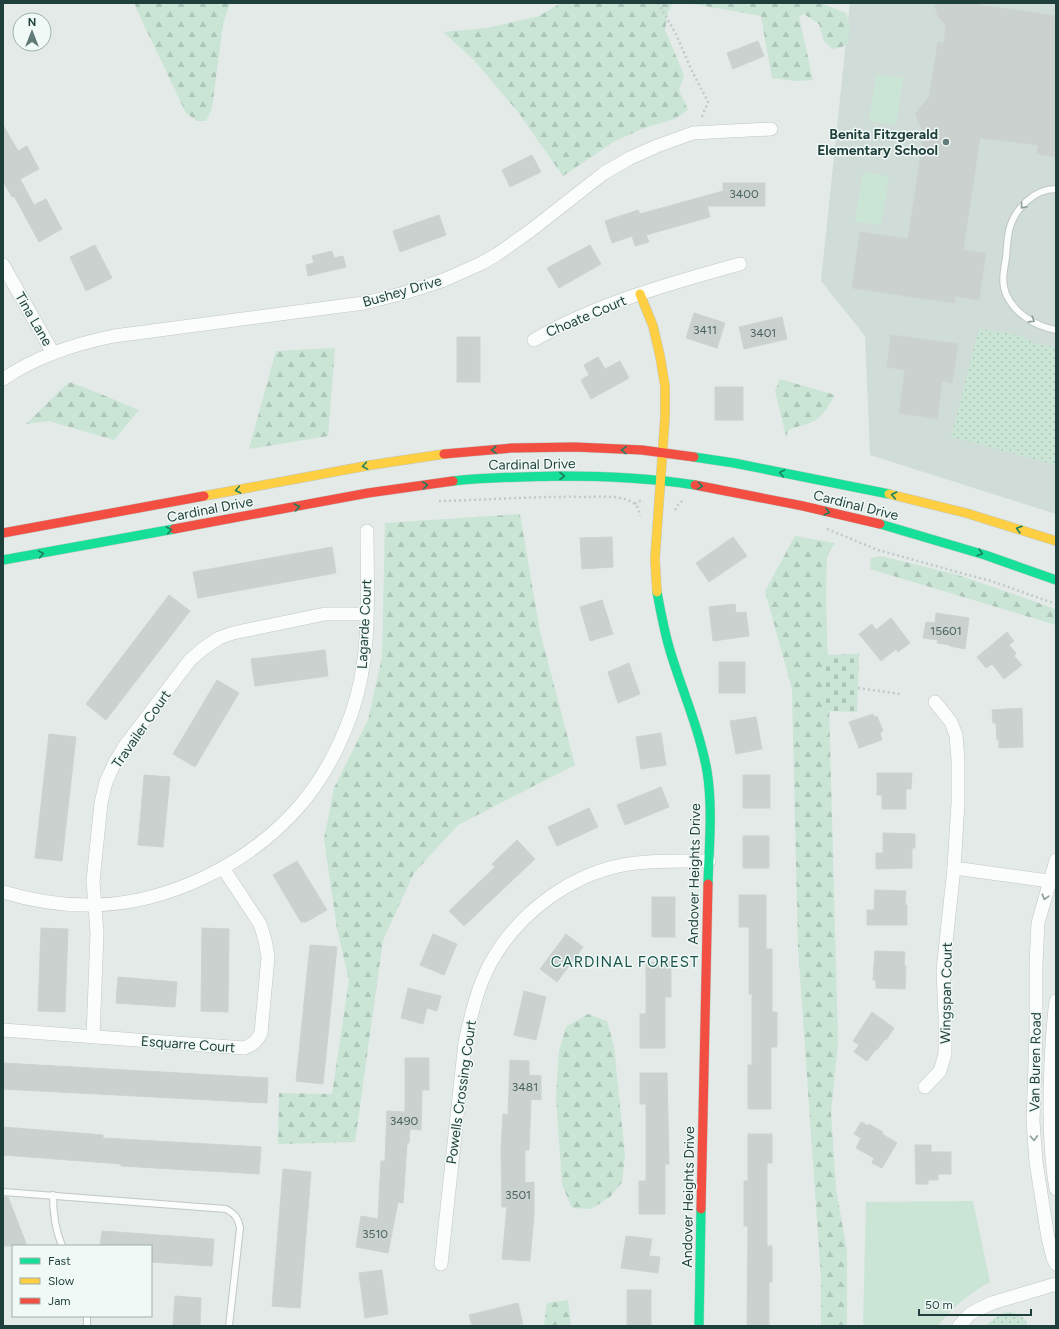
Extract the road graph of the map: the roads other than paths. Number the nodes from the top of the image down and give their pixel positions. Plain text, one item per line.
1 (771, 129) dead end
2 (1056, 189) edge
3 (740, 264) dead end
4 (3, 265) edge
5 (640, 294) junction
6 (1056, 330) edge
7 (534, 340) dead end
8 (53, 353) junction
9 (3, 379) edge
10 (663, 453) junction
11 (661, 480) junction
12 (367, 531) dead end
13 (3, 534) edge
14 (1056, 541) edge
15 (3, 560) edge
16 (1056, 580) edge
17 (367, 614) junction
18 (935, 702) dead end
19 (1056, 860) edge
20 (709, 861) junction
21 (223, 868) junction
22 (954, 868) junction
23 (1053, 881) edge
24 (3, 892) edge
25 (95, 905) junction
26 (1056, 1001) edge
27 (3, 1030) edge
28 (93, 1037) junction
29 (925, 1087) dead end
30 (1056, 1189) edge
31 (3, 1192) edge
32 (53, 1195) junction
33 (62, 1245) edge
34 (441, 1264) dead end
35 (1056, 1264) edge
36 (1056, 1284) edge
37 (229, 1326) edge
38 (699, 1326) edge
39 (959, 1326) edge

1 - 8 street, Bushey Drive
2 -> 6 lane
3 - 5 street, Choate Court
4 - 8 street, Tina Lane
5 - 7 street, Choate Court
5 - 10 main road, Choate Court
8 - 9 street, Bushey Drive
10 - 11 main road, Andover Heights Drive
10 -> 13 main road, Cardinal Drive
14 -> 10 main road, Cardinal Drive
15 -> 11 main road, Cardinal Drive
11 -> 16 main road, Cardinal Drive
11 - 20 main road, Andover Heights Drive
12 - 17 street, Lagarde Court
17 - 21 street, Lagarde Court
17 - 25 street, Travailer Court
18 - 22 street, Wingspan Court
19 - 23 street, Van Buren Road
20 - 34 street, Powells Crossing Court
20 - 38 main road, Andover Heights Drive
21 - 25 street, Lagarde Court
21 - 28 street, Esquarre Court
22 - 23 street
22 - 29 street, Wingspan Court
23 -> 35 street, Van Buren Road
24 - 25 street, Lagarde Court
25 - 28 street, Travailer Court
26 - 30 street, Van Buren Road
27 - 28 street, Esquarre Court
31 - 32 lane
32 - 33 lane
32 - 37 lane
36 - 39 street

